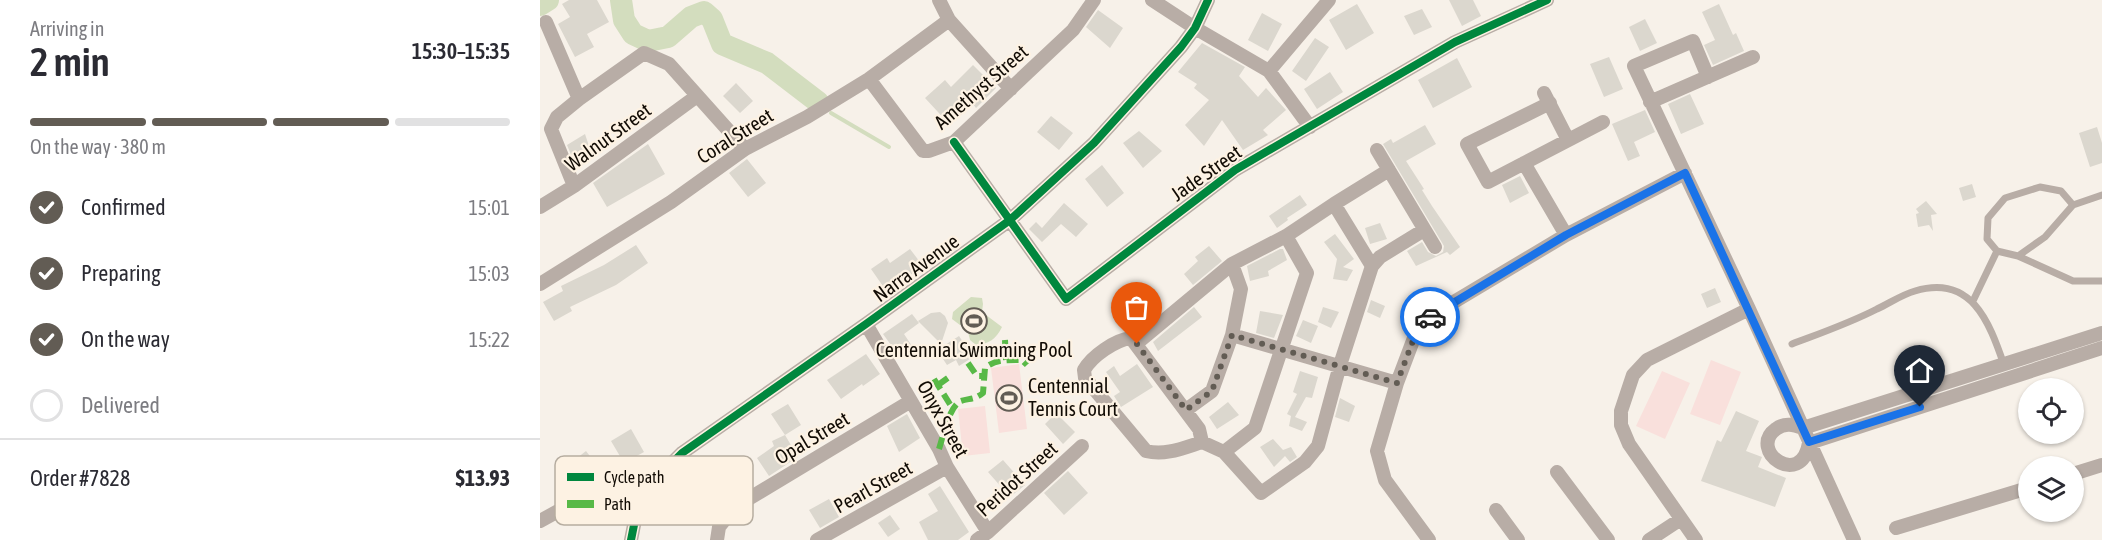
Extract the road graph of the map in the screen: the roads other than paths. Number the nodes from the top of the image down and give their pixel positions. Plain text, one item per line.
1 (939, 0) edge
2 (1094, 0) edge
3 (1152, 0) edge
4 (1208, 0) edge
5 (1329, 0) edge
6 (1547, 0) edge
7 (949, 20) junction
8 (546, 22) dead end
9 (1195, 28) junction
10 (1753, 57) dead end
11 (1269, 71) junction
12 (1708, 77) junction
13 (869, 79) junction
14 (1011, 89) junction
15 (697, 96) junction
16 (579, 99) junction
17 (1650, 102) junction
18 (1604, 122) dead end
19 (1310, 127) junction
20 (1568, 140) junction
21 (954, 142) junction
22 (745, 149) junction
23 (1377, 150) dead end
24 (1524, 164) junction
25 (1389, 170) junction
26 (1685, 173) junction
27 (574, 186) junction
28 (2102, 195) edge
29 (1334, 204) junction
30 (2073, 205) junction
31 (540, 207) edge
32 (1010, 220) junction
33 (1424, 230) junction
34 (1566, 235) junction
35 (1287, 236) junction
36 (1435, 247) dead end
37 (1997, 251) junction
38 (2018, 256) junction
39 (1232, 264) junction
40 (1372, 266) junction
41 (2102, 280) edge
42 (540, 284) edge
43 (1973, 301) junction
44 (1749, 309) junction
45 (866, 324) junction
46 (2102, 333) edge
47 (1232, 335) junction
48 (1137, 344) junction
49 (1792, 344) dead end
50 (1282, 348) junction
51 (2102, 348) edge
52 (2004, 364) junction
53 (1340, 365) junction
54 (2009, 379) junction
55 (1397, 383) junction
56 (911, 401) junction
57 (1186, 410) junction
58 (1803, 428) junction
59 (1202, 442) junction
60 (1809, 442) junction
61 (1082, 446) dead end
62 (1224, 452) junction
63 (679, 456) edge
64 (2102, 465) edge
65 (947, 467) junction
66 (2084, 471) edge
67 (1557, 472) dead end
68 (2018, 491) edge
69 (753, 496) edge
70 (1496, 510) dead end
71 (555, 513) edge
72 (1681, 519) junction
73 (540, 521) edge
74 (634, 525) edge
75 (721, 525) edge
76 (1896, 528) dead end
77 (983, 536) edge
78 (1849, 538) edge
79 (631, 540) edge
80 (717, 540) edge
81 (817, 540) edge
82 (1429, 540) edge
83 (1518, 540) edge
84 (1608, 540) edge
85 (1648, 540) edge
86 (1696, 540) edge

1 - 7 street
2 - 14 street, Amethyst Street
3 - 9 street
4 - 9 street, Narra Avenue
5 - 11 street
6 - 19 street, Jade Street
7 - 13 street, Coral Street
7 - 14 street
8 - 16 street
9 - 11 street
9 - 32 street, Narra Avenue
10 - 12 street
11 - 19 street
12 - 17 street
12 - 17 street
13 - 21 street, Amethyst Street
13 - 22 street, Coral Street
14 - 21 street, Amethyst Street
15 - 16 street
15 - 22 street
15 - 27 street, Walnut Street
16 - 27 street
17 - 26 street
18 - 20 street
19 - 32 street, Jade Street
20 - 24 street
20 - 24 street
21 - 32 street, Jade Street
22 - 42 street, Coral Street
23 - 25 street
24 - 34 street
25 - 29 street
25 - 33 street
26 - 34 street
26 - 44 street
27 - 31 street, Walnut Street
28 - 30 lane
29 - 35 street
29 - 40 street
30 - 37 lane
30 - 38 lane
32 - 45 street, Narra Avenue
33 - 36 street
33 - 40 street
34 - 55 street
35 - 39 street
35 - 50 street
37 - 38 lane
37 - 43 lane
38 - 41 lane
39 - 47 street
39 - 48 street
40 - 53 street
43 - 49 lane
43 - 52 lane
44 - 58 street
44 - 72 street
45 - 56 street, Onyx Street
45 - 63 street, Narra Avenue
46 - 52 street
47 - 50 street
47 - 57 street
48 - 57 street
48 - 59 street
50 - 53 street
50 - 62 street
51 - 54 street
52 - 54 lane
52 - 58 street
53 - 55 street
53 - 62 street
54 - 60 street
55 - 82 street
56 - 65 street, Onyx Street
56 - 69 street, Opal Street
57 - 59 street
58 - 60 street
58 - 60 street
59 - 62 street
60 - 78 street
61 - 77 street, Peridot Street
64 - 66 street
65 - 77 street, Onyx Street
65 - 81 street, Pearl Street
67 - 84 street
68 - 76 street
70 - 83 street
71 - 73 street
72 - 85 street
72 - 86 street
74 - 79 street
75 - 80 street, Opal Street

